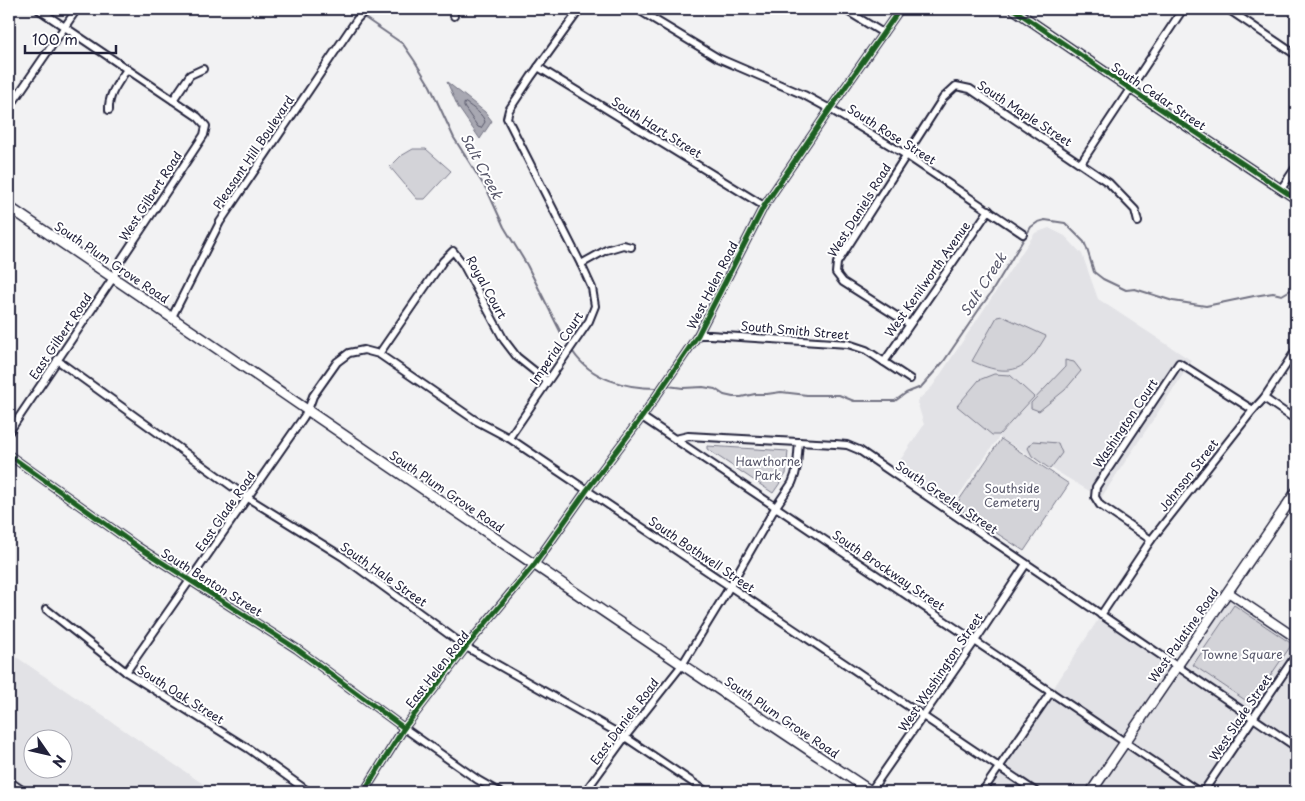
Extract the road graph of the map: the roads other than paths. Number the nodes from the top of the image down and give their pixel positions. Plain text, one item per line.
1 (38, 9) edge
2 (77, 9) edge
3 (367, 9) edge
4 (580, 9) edge
5 (637, 9) edge
6 (844, 9) edge
7 (900, 9) edge
8 (1012, 9) edge
9 (1183, 9) edge
10 (1228, 9) edge
11 (65, 27) junction
12 (884, 33) junction
13 (1296, 54) edge
14 (538, 67) junction
15 (128, 69) junction
16 (203, 69) dead end
17 (956, 86) joint
18 (1129, 88) junction
19 (173, 100) junction
20 (9, 108) edge
21 (830, 109) junction
22 (109, 110) dead end
23 (906, 155) junction
24 (1081, 163) junction
25 (1296, 167) edge
26 (1281, 189) junction
27 (1296, 199) edge
28 (764, 206) junction
29 (9, 207) edge
30 (989, 210) junction
31 (1138, 222) dead end
32 (1023, 234) dead end
33 (631, 247) dead end
34 (580, 264) junction
35 (113, 278) junction
36 (172, 318) junction
37 (909, 324) junction
38 (698, 335) junction
39 (1296, 350) edge
40 (349, 353) joint
41 (379, 354) junction
42 (57, 360) junction
43 (884, 362) junction
44 (910, 379) dead end
45 (547, 381) junction
46 (1264, 398) junction
47 (308, 410) junction
48 (1252, 410) junction
49 (642, 417) junction
50 (1296, 420) edge
51 (9, 431) edge
52 (509, 438) junction
53 (675, 439) junction
54 (799, 442) junction
55 (9, 455) edge
56 (586, 490) junction
57 (1296, 492) edge
58 (248, 498) junction
59 (775, 508) junction
60 (1151, 540) junction
61 (1026, 564) junction
62 (534, 565) junction
63 (190, 581) junction
64 (730, 586) junction
65 (1228, 592) junction
66 (46, 609) dead end
67 (1101, 615) junction
68 (1296, 638) edge
69 (975, 641) junction
70 (466, 647) junction
71 (1296, 655) edge
72 (682, 665) junction
73 (1176, 667) junction
74 (126, 672) junction
75 (1051, 692) junction
76 (924, 716) junction
77 (1253, 718) junction
78 (404, 728) junction
79 (625, 737) junction
80 (1125, 742) junction
81 (1296, 747) edge
82 (1000, 768) junction
83 (9, 781) edge
84 (25, 792) edge
85 (309, 792) edge
86 (364, 792) edge
87 (499, 792) edge
88 (586, 792) edge
89 (707, 792) edge
90 (871, 792) edge
91 (982, 792) edge
92 (1036, 792) edge
93 (1091, 792) edge
94 (1201, 792) edge

1 - 11 street
2 - 11 street
3 - 36 street, Pleasant Hill Boulevard
4 - 14 street
5 - 21 street, South Rose Street
6 - 12 street
7 - 12 street, West Helen Road
8 - 18 street, South Cedar Street
9 - 18 street
10 - 13 street
11 - 15 street
11 - 20 street
12 - 21 street, West Helen Road
14 - 28 street, South Hart Street
14 - 34 street, Imperial Court
15 - 19 street
15 - 22 street
16 - 19 street
17 - 23 street, West Daniels Road
17 - 24 street, South Maple Street
18 - 24 street
18 - 26 street, South Cedar Street
19 - 35 street, West Gilbert Road
21 - 23 street, South Rose Street
21 - 28 street, West Helen Road
23 - 30 street, South Rose Street
23 - 37 street, West Daniels Road
24 - 31 street, South Maple Street
25 - 26 street
26 - 27 street, South Cedar Street
28 - 38 street, West Helen Road
29 - 35 main road, South Plum Grove Road
30 - 32 street, South Rose Street
30 - 37 street, West Kenilworth Avenue
33 - 34 street
34 - 45 street, Imperial Court
35 - 36 main road, South Plum Grove Road
35 - 42 street, East Gilbert Road
36 - 47 main road, South Plum Grove Road
37 - 43 street, West Kenilworth Avenue
38 - 43 street, South Smith Street
38 - 49 street, West Helen Road
39 - 46 street, Johnson Street
40 - 41 street, South Bothwell Street
40 - 47 street, East Glade Road
41 - 45 street, Royal Court
41 - 52 street, South Bothwell Street
42 - 51 street, East Gilbert Road
42 - 58 street, South Hale Street
43 - 44 street, South Smith Street
45 - 52 street, Imperial Court
46 - 48 street, Johnson Street
46 - 50 street
47 - 58 street, East Glade Road
47 - 62 main road, South Plum Grove Road
48 - 60 street, Johnson Street
48 - 60 street, Washington Court
49 - 53 street, South Brockway Street
49 - 56 street, West Helen Road
52 - 56 street, South Bothwell Street
53 - 54 street, South Greeley Street
53 - 59 street, South Brockway Street
54 - 59 street
54 - 61 street, South Greeley Street
55 - 63 street, South Benton Street
56 - 62 street, West Helen Road
56 - 64 street, South Bothwell Street
57 - 65 main road, West Palatine Road
58 - 63 street, East Glade Road
58 - 70 street, South Hale Street
59 - 64 street
59 - 69 street, South Brockway Street
60 - 67 street, Johnson Street
61 - 67 street, South Greeley Street
61 - 69 street, West Washington Street
62 - 70 street, East Helen Road
62 - 72 main road, South Plum Grove Road
63 - 74 street, East Glade Road
63 - 78 street, South Benton Street
64 - 72 street
64 - 76 street, South Bothwell Street
65 - 68 street
65 - 73 main road, West Palatine Road
66 - 74 street, South Oak Street
67 - 73 street, South Greeley Street
69 - 75 street, South Brockway Street
69 - 76 street, West Washington Street
70 - 78 street, East Helen Road
70 - 79 street, South Hale Street
71 - 77 street, West Slade Street
72 - 79 street, East Daniels Road
72 - 90 main road, South Plum Grove Road
73 - 77 street, South Greeley Street
73 - 80 main road, West Palatine Road
74 - 85 street, South Oak Street
75 - 80 street, South Brockway Street
75 - 82 street
76 - 82 street, South Bothwell Street
76 - 90 street, West Washington Street
77 - 81 street, South Greeley Street
77 - 94 street, West Slade Street
78 - 86 street, East Helen Road
78 - 87 street, South Benton Street
79 - 88 street, East Daniels Road
79 - 89 street, South Hale Street
80 - 93 main road, West Palatine Road
80 - 94 street, South Brockway Street
82 - 91 street
82 - 92 street, South Bothwell Street
83 - 84 street

